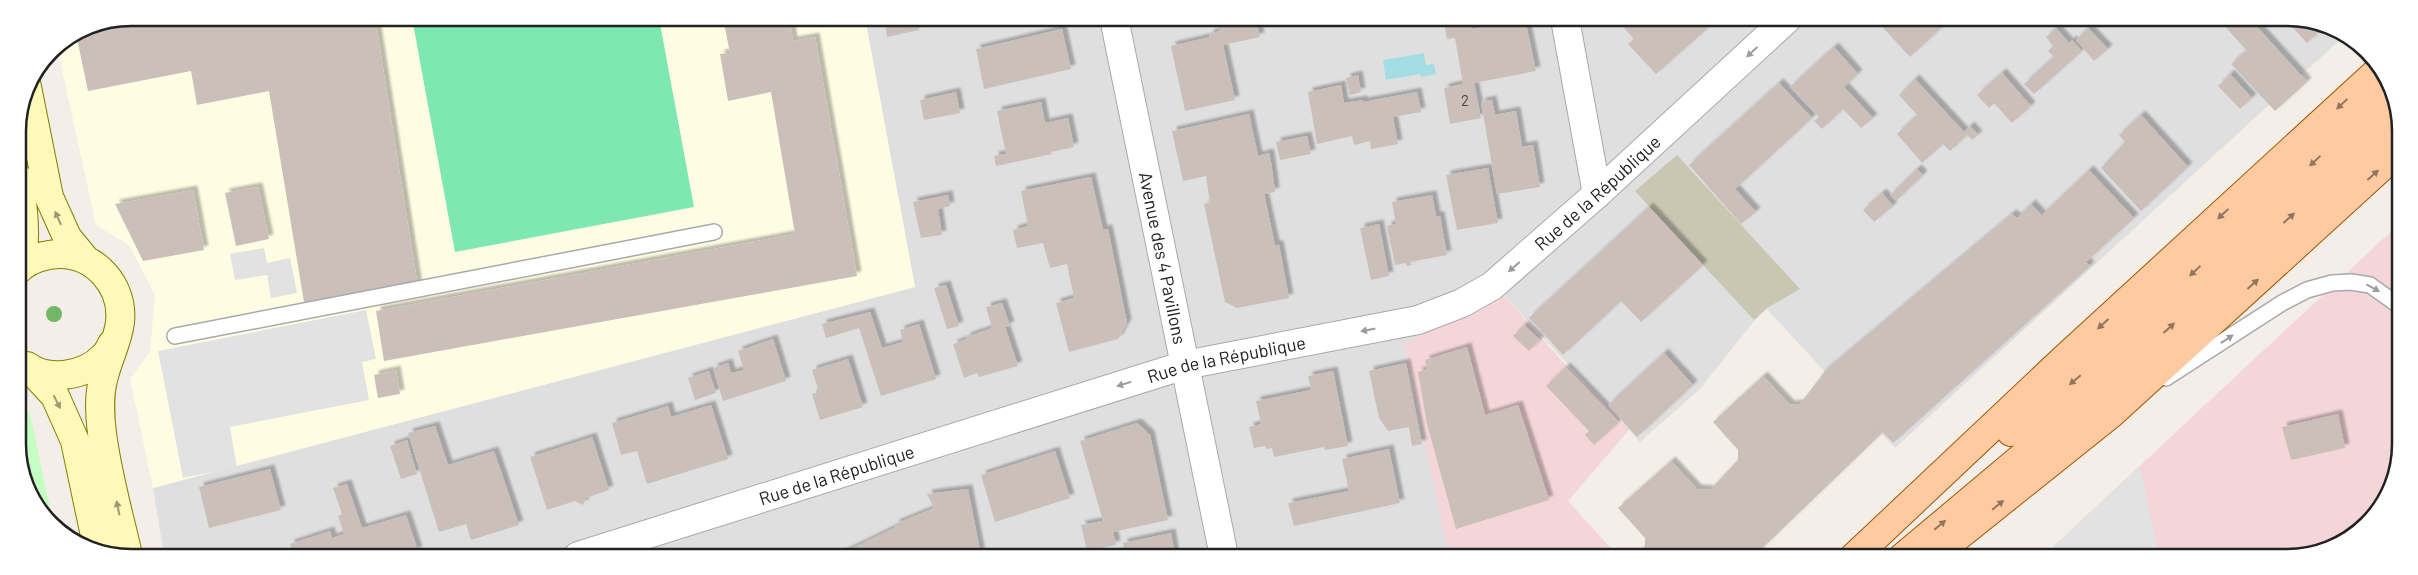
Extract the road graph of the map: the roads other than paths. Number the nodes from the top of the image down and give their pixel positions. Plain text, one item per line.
1 (1116, 26) edge
2 (1565, 26) edge
3 (1779, 26) edge
4 (2375, 74) edge
5 (2386, 96) edge
6 (30, 103) edge
7 (2392, 124) edge
8 (2392, 157) edge
9 (1597, 194) junction
10 (714, 232) dead end
11 (84, 259) junction
12 (26, 264) edge
13 (2392, 301) edge
14 (175, 336) dead end
15 (115, 341) junction
16 (26, 364) edge
17 (26, 365) edge
18 (1185, 365) junction
19 (2112, 413) junction
20 (96, 543) edge
21 (127, 549) edge
22 (600, 549) edge
23 (1223, 549) edge
24 (1863, 549) edge
25 (1864, 549) edge
26 (1913, 549) edge
27 (1942, 549) edge

1 - 18 street, Avenue des 4 Pavillons
2 - 9 street
3 -> 9 street, Rue de la République
4 -> 24 main road
5 -> 25 main road
11 -> 6 main road
26 -> 7 main road
19 -> 8 main road
9 -> 18 street, Rue de la République
10 - 14 lane
11 - 12 main road
11 - 15 main road
19 -> 13 lane
15 - 16 main road
21 -> 15 main road
17 -> 20 main road
18 -> 22 street, Rue de la République
18 - 23 street, Avenue des 4 Pavillons
27 -> 19 main road

